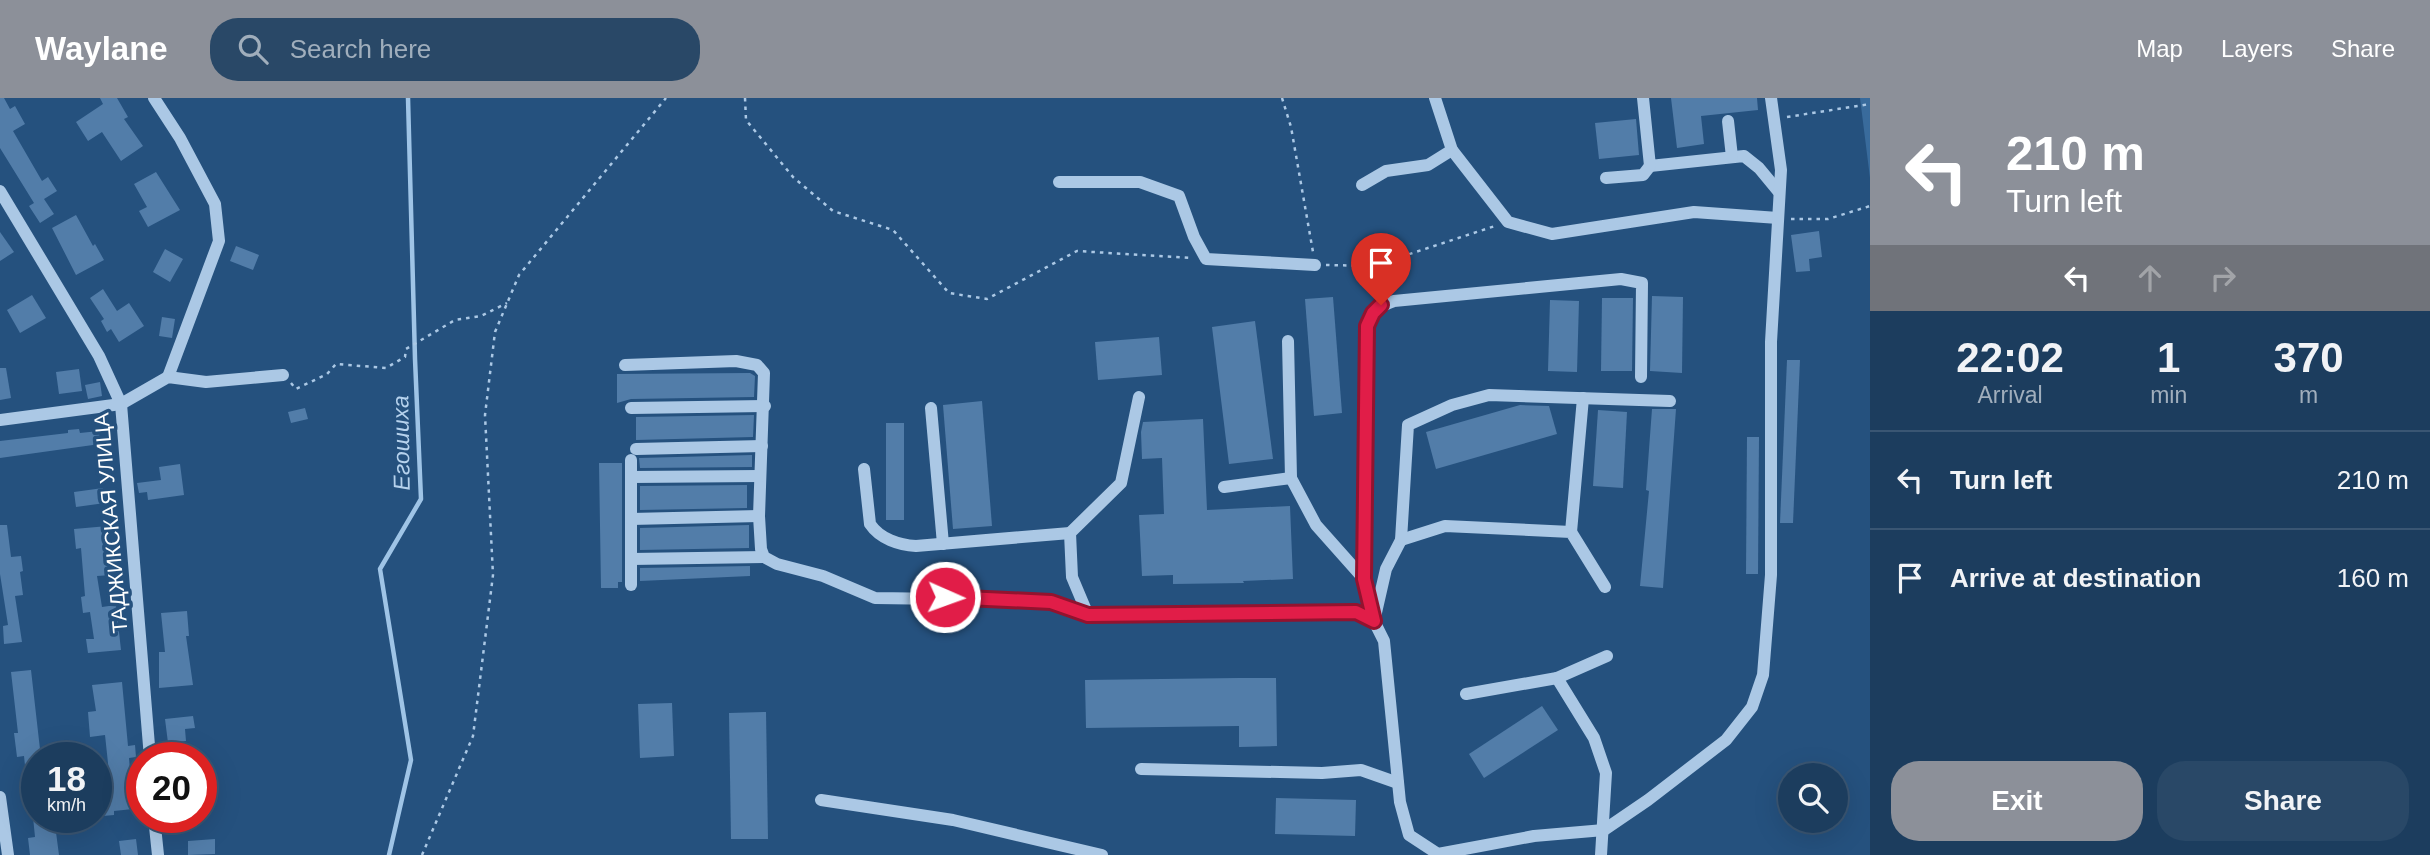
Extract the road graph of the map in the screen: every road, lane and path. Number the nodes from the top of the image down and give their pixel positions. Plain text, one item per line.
1 (154, 98) edge
2 (667, 98) edge
3 (746, 98) edge
4 (1282, 98) edge
5 (1435, 98) edge
6 (1643, 98) edge
7 (1771, 98) edge
8 (1870, 104) edge
9 (1774, 118) junction
10 (1728, 121) dead end
11 (1451, 150) junction
12 (1732, 157) junction
13 (1650, 166) junction
14 (1606, 178) dead end
15 (1059, 182) dead end
16 (1363, 185) dead end
17 (0, 191) edge
18 (1778, 191) junction
19 (1870, 206) edge
20 (1778, 219) junction
21 (1508, 222) junction
22 (1206, 259) junction
23 (1315, 265) junction
24 (507, 303) junction
25 (1288, 341) dead end
26 (625, 365) dead end
27 (283, 375) joint
28 (168, 377) junction
29 (1641, 377) dead end
30 (1139, 397) dead end
31 (1583, 398) junction
32 (1670, 401) dead end
33 (121, 404) junction
34 (765, 406) junction
35 (631, 408) dead end
36 (931, 408) dead end
37 (0, 420) edge
38 (762, 446) junction
39 (864, 469) dead end
40 (760, 476) junction
41 (631, 477) junction
42 (1291, 478) junction
43 (1224, 487) dead end
44 (759, 516) junction
45 (631, 519) junction
46 (1070, 533) junction
47 (1571, 533) junction
48 (1401, 540) junction
49 (943, 544) junction
50 (764, 556) junction
51 (631, 559) junction
52 (1364, 579) junction
53 (631, 585) dead end
54 (1605, 587) dead end
55 (1088, 615) junction
56 (1374, 621) junction
57 (1607, 656) dead end
58 (1558, 678) junction
59 (1466, 694) dead end
60 (149, 742) edge
61 (1140, 769) dead end
62 (1398, 783) junction
63 (0, 797) edge
64 (821, 800) dead end
65 (1604, 830) junction
66 (156, 833) edge
67 (8, 855) edge
68 (158, 855) edge
69 (422, 855) edge
70 (1101, 855) edge
71 (1437, 855) edge
72 (1601, 855) edge

1 - 28 street
2 - 24 path
3 - 22 path
4 - 23 path
5 - 11 street
6 - 13 street
7 - 9 street
8 - 9 path
9 - 18 street
10 - 12 street
11 - 16 street
11 - 21 street
12 - 13 street
12 - 18 street
13 - 14 street
15 - 22 street
17 - 33 street, ТАДЖИКСКАЯ УЛИЦА
18 - 20 street
19 - 20 path
20 - 21 street
20 - 65 street
21 - 23 path
22 - 23 street
24 - 27 path
24 - 69 path
25 - 42 street
26 - 34 street
27 - 28 street
28 - 33 street
29 - 52 street
30 - 46 street
31 - 32 street
31 - 47 street
31 - 48 street
33 - 37 street
33 - 60 street, ТАДЖИКСКАЯ УЛИЦА
34 - 35 street
34 - 38 street
36 - 49 street
38 - 40 street
38 - 41 street
39 - 49 street
40 - 41 street
40 - 44 street
41 - 45 street
42 - 43 street
42 - 52 street
44 - 45 street
44 - 50 street
45 - 51 street
46 - 49 street
46 - 55 street
47 - 48 street
47 - 54 street
48 - 56 street
50 - 51 street
50 - 55 street
51 - 53 street
52 - 56 street
55 - 56 street
56 - 62 street
57 - 58 street
58 - 59 street
58 - 65 street
61 - 62 street
62 - 71 street
63 - 67 street
64 - 70 street
65 - 71 street
65 - 72 street
66 - 68 street

